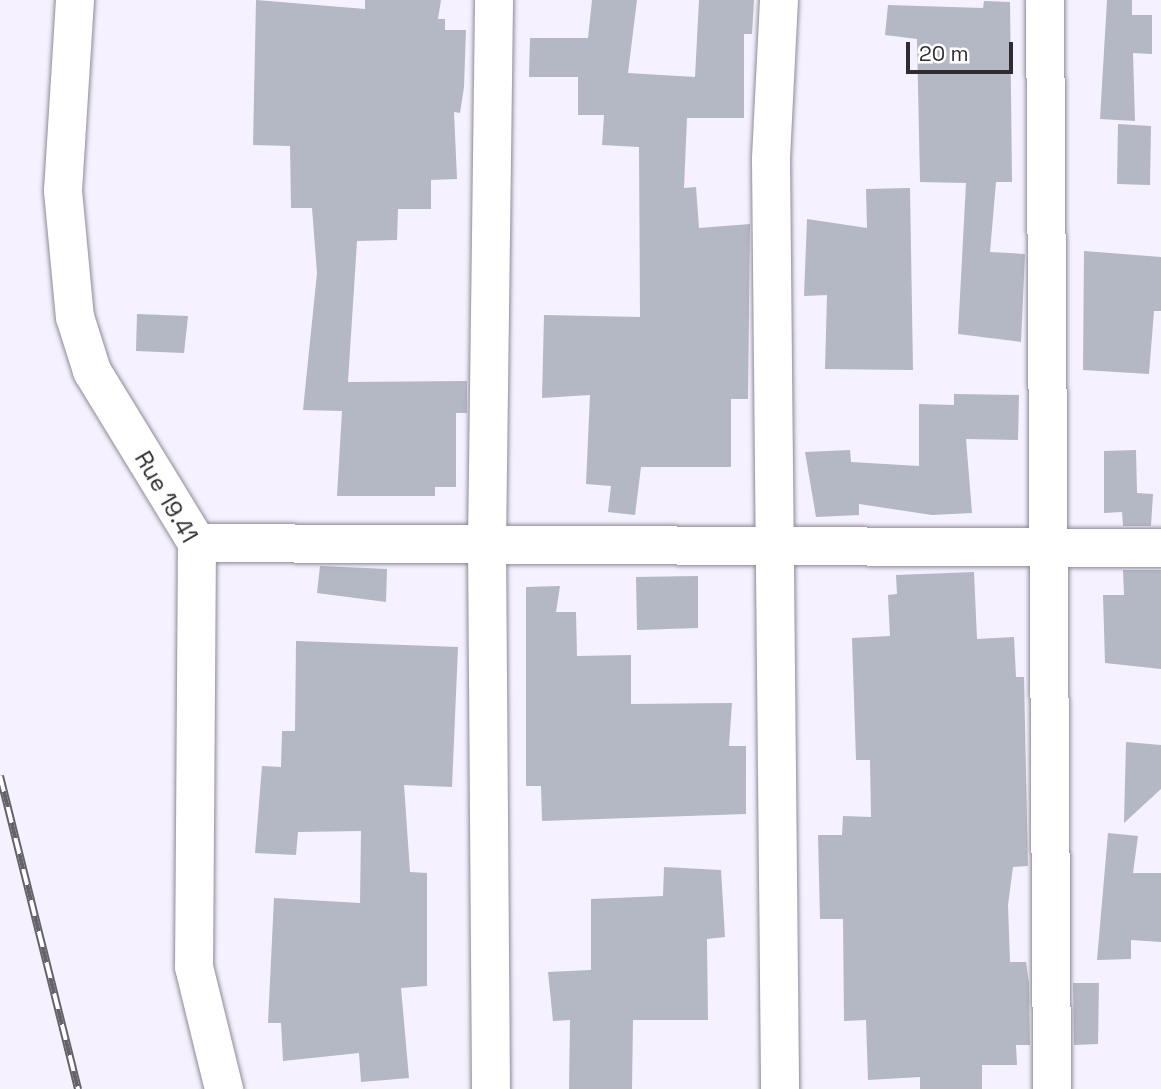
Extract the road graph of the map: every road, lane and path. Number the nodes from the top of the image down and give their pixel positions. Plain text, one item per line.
1 (75, 0) edge
2 (494, 0) edge
3 (779, 0) edge
4 (1045, 0) edge
5 (197, 542) junction
6 (778, 542) junction
7 (487, 545) junction
8 (1044, 547) junction
9 (1161, 548) edge
10 (225, 1089) edge
11 (491, 1089) edge
12 (780, 1089) edge
13 (1052, 1089) edge

1 - 5 street, Rue 19.41
2 - 7 street
3 - 6 street
4 - 8 street
5 - 7 street
5 - 10 street, Rue 19.41
6 - 7 street
6 - 8 street
6 - 12 street
7 - 11 street
8 - 9 street
8 - 13 street

